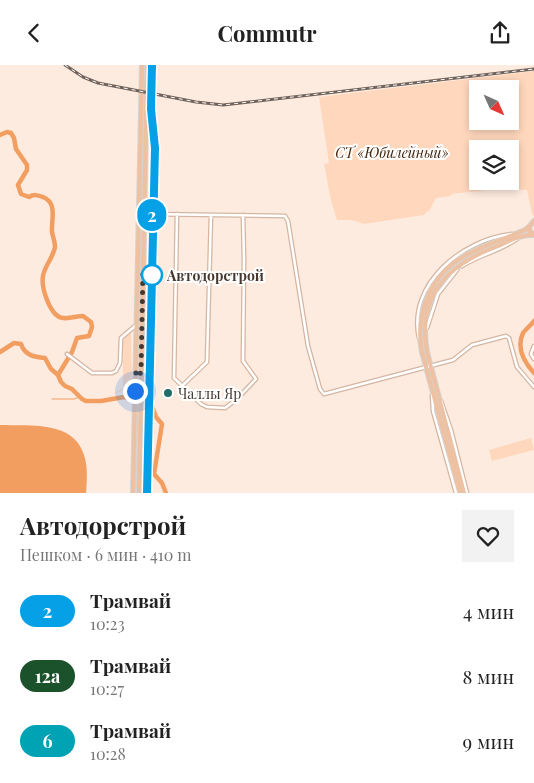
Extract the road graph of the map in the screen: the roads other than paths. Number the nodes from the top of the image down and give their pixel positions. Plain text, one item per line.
1 (142, 65) edge
2 (147, 65) edge
3 (140, 148) junction
4 (146, 150) junction
5 (144, 214) junction
6 (177, 214) junction
7 (211, 215) junction
8 (243, 215) junction
9 (534, 221) edge
10 (530, 226) junction
11 (519, 235) junction
12 (534, 235) edge
13 (137, 325) junction
14 (534, 347) edge
15 (67, 354) dead end
16 (534, 359) edge
17 (430, 366) junction
18 (425, 368) junction
19 (139, 372) junction
20 (182, 386) junction
21 (533, 386) edge
22 (432, 391) junction
23 (133, 493) edge
24 (139, 493) edge
25 (456, 493) edge
26 (464, 493) edge

1 - 3 main road
2 - 4 main road
3 - 4 main road
3 - 13 main road
4 - 5 main road
5 - 6 street
5 - 19 main road
6 - 7 street
6 - 20 street
7 - 8 street
7 - 20 street
8 - 18 street
8 - 20 street
9 - 10 main road
10 - 11 main road
10 - 12 main road
11 - 12 main road
11 - 17 main road
11 - 18 main road
13 - 15 street
13 - 19 main road
14 - 16 street
17 - 18 street
17 - 21 street
17 - 26 main road
18 - 22 main road
19 - 23 main road
19 - 24 main road
22 - 25 street
22 - 26 main road

